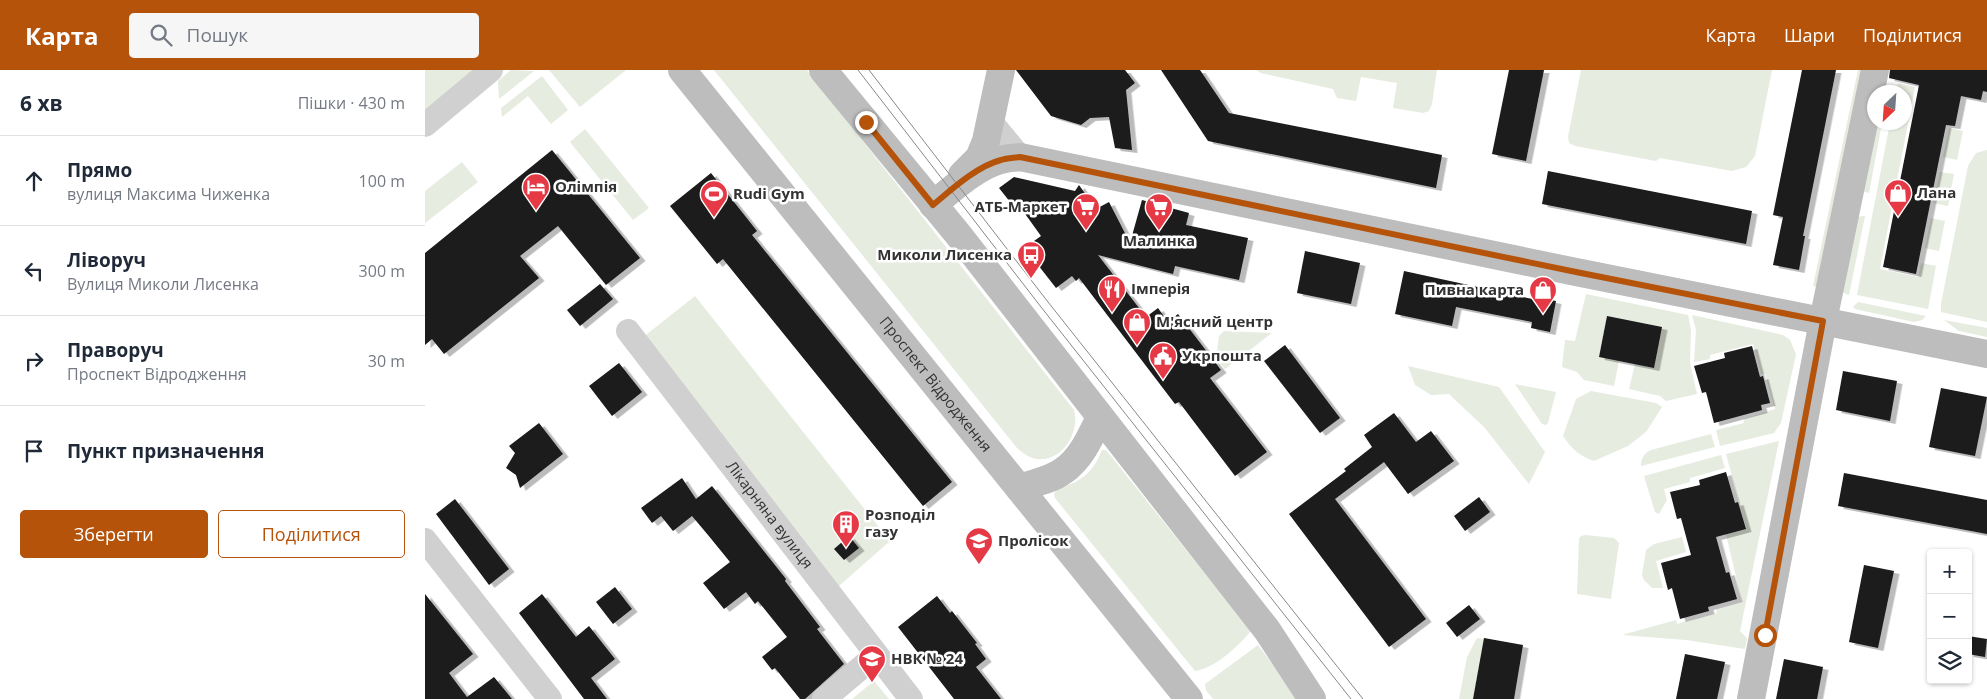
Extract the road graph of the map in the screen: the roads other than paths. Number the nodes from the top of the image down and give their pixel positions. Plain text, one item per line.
1 (491, 70) edge
2 (823, 70) edge
3 (1001, 70) edge
4 (1875, 70) edge
5 (684, 71) edge
6 (991, 122) junction
7 (425, 125) edge
8 (1020, 157) junction
9 (933, 205) junction
10 (1823, 321) junction
11 (628, 331) dead end
12 (1987, 354) edge
13 (1100, 417) junction
14 (1019, 488) junction
15 (425, 540) edge
16 (876, 655) junction
17 (550, 699) edge
18 (824, 699) edge
19 (911, 699) edge
20 (1189, 699) edge
21 (1312, 699) edge
22 (1751, 699) edge

1 - 7 street
2 - 9 street
3 - 6 street
4 - 10 street
5 - 14 street, Проспект Відродження
6 - 8 street
6 - 9 street
8 - 9 street
8 - 10 street
9 - 13 street
10 - 12 street
10 - 22 street
11 - 16 street, Лікарняна вулиця
13 - 14 street
13 - 21 street
14 - 20 street, Проспект Відродження
15 - 17 street
16 - 18 street
16 - 19 street, Лікарняна вулиця

